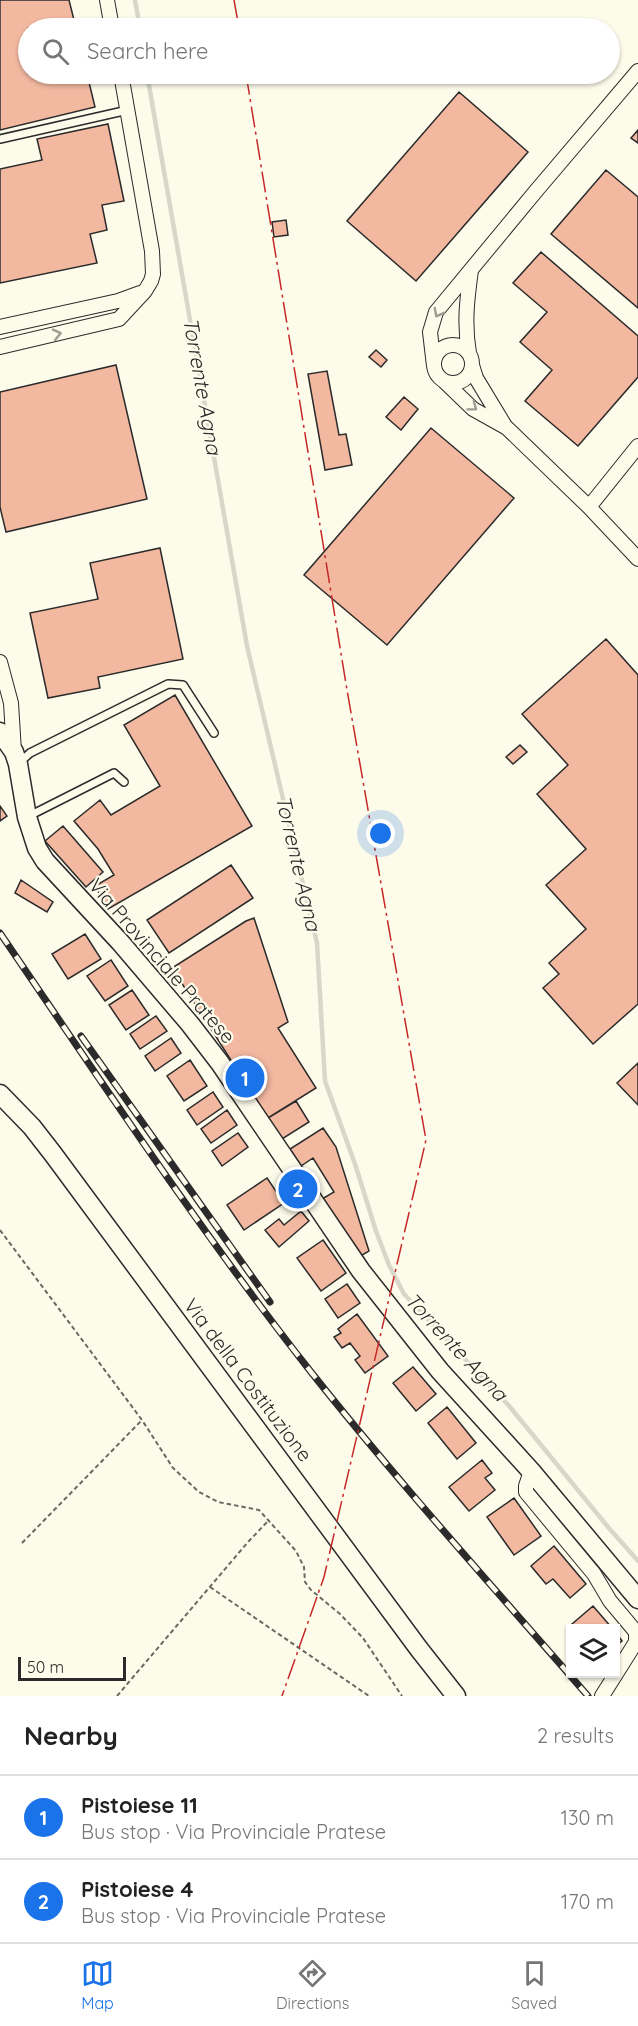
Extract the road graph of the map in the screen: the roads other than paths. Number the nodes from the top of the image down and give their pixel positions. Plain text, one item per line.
1 (107, 0) edge
2 (110, 18) edge
3 (638, 71) edge
4 (123, 84) edge
5 (128, 110) junction
6 (0, 139) edge
7 (471, 270) junction
8 (145, 291) junction
9 (0, 327) edge
10 (0, 347) edge
11 (471, 359) junction
12 (435, 366) junction
13 (444, 381) junction
14 (507, 428) junction
15 (638, 446) edge
16 (589, 507) junction
17 (638, 559) edge
18 (0, 662) edge
19 (0, 732) edge
20 (214, 733) dead end
21 (16, 758) junction
22 (124, 782) dead end
23 (27, 817) junction
24 (0, 1094) edge
25 (531, 1471) junction
26 (638, 1599) edge
27 (456, 1696) edge
28 (602, 1696) edge

1 - 2 street
3 - 7 street
4 - 5 street
5 - 6 lane
5 - 8 street
7 - 11 street
7 -> 12 street
8 - 9 street
10 -> 8 street
11 - 12 street
11 - 13 street
11 - 14 street
12 - 13 street
13 -> 14 street
14 - 16 street
15 - 16 street
16 - 17 street
18 - 21 street
19 - 21 street, Via Provinciale Pratese
20 - 21 lane
21 - 23 street, Via Provinciale Pratese
22 - 23 lane
23 - 25 street, Via Provinciale Pratese
24 - 27 street, Via della Costituzione
25 - 26 street, Via Provinciale Pratese
25 - 28 street

